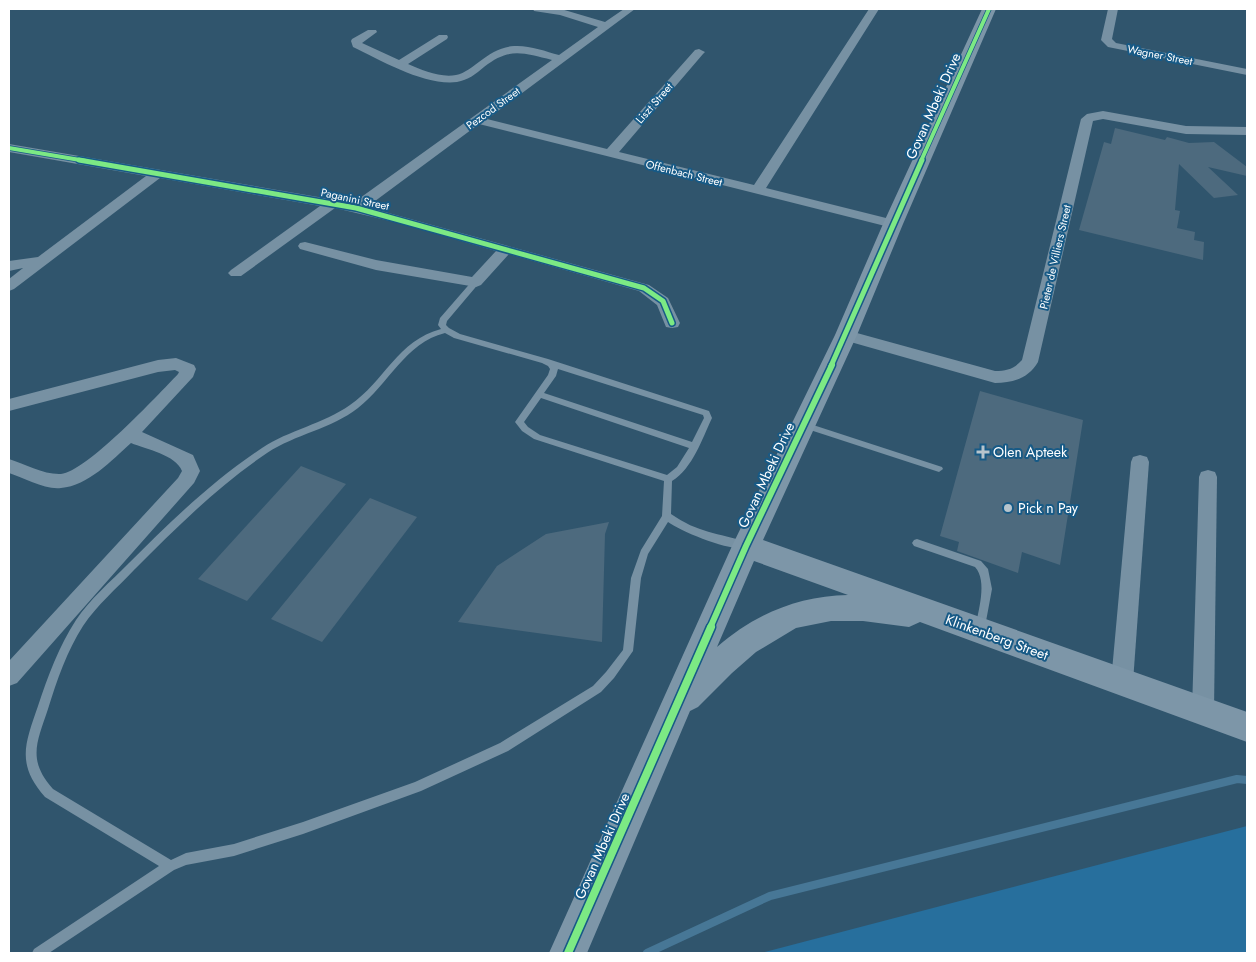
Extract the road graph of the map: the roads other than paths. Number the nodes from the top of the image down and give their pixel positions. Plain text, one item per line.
1 (538, 9) edge
2 (630, 9) edge
3 (874, 9) edge
4 (989, 9) edge
5 (1113, 9) edge
6 (563, 10) edge
7 (606, 26) junction
8 (372, 32) dead end
9 (442, 37) dead end
10 (699, 52) dead end
11 (560, 59) junction
12 (398, 65) junction
13 (1247, 72) edge
14 (476, 120) junction
15 (1247, 131) edge
16 (9, 148) edge
17 (610, 154) junction
18 (157, 174) junction
19 (757, 191) junction
20 (332, 204) junction
21 (356, 208) junction
22 (893, 224) junction
23 (305, 246) dead end
24 (506, 249) junction
25 (42, 260) junction
26 (9, 266) edge
27 (236, 273) dead end
28 (476, 282) junction
29 (9, 286) edge
30 (672, 323) dead end
31 (446, 330) junction
32 (846, 335) junction
33 (551, 364) junction
34 (540, 394) junction
35 (9, 405) edge
36 (804, 425) junction
37 (128, 434) junction
38 (694, 446) junction
39 (1140, 462) dead end
40 (9, 466) edge
41 (939, 469) dead end
42 (1208, 477) dead end
43 (668, 479) junction
44 (667, 516) junction
45 (917, 543) dead end
46 (746, 546) junction
47 (967, 626) junction
48 (9, 676) edge
49 (1122, 682) junction
50 (676, 708) junction
51 (1203, 711) junction
52 (1247, 727) edge
53 (170, 866) junction
54 (38, 953) edge
55 (568, 953) edge

1 - 6 street
2 - 7 street, Pezcod Street
3 - 19 street
4 - 22 street, Govan Mbeki Drive
5 - 13 street, Wagner Street
6 - 7 street
7 - 11 street, Pezcod Street
8 - 12 street
9 - 12 street
10 - 17 street, Liszt Street
11 - 12 street
11 - 14 street, Pezcod Street
14 - 17 street, Offenbach Street
14 - 21 street, Pezcod Street
15 - 32 street, Pieter de Villiers Street
16 - 18 street, Paganini Street
17 - 19 street, Offenbach Street
18 - 20 street, Paganini Street
18 - 25 street
19 - 22 street, Offenbach Street
20 - 21 street, Paganini Street
20 - 27 street
21 - 24 street, Paganini Street
22 - 32 street, Govan Mbeki Drive
23 - 28 street
24 - 28 street
24 - 30 street, Paganini Street
25 - 26 street
25 - 29 street
28 - 31 lane
31 - 33 lane
31 - 53 lane
32 - 36 street, Govan Mbeki Drive
33 - 34 lane
33 - 38 lane
34 - 38 lane
34 - 43 lane
35 - 37 street
36 - 41 lane
36 - 46 street, Govan Mbeki Drive
37 - 40 street
37 - 48 street
38 - 43 lane
39 - 49 street
42 - 51 street
43 - 44 lane
44 - 46 lane
44 - 53 lane
45 - 47 lane
46 - 47 street, Klinkenberg Street
46 - 50 street, Govan Mbeki Drive
47 - 49 street, Klinkenberg Street
47 - 50 street
49 - 51 street, Klinkenberg Street
50 - 55 street, Govan Mbeki Drive
51 - 52 street, Klinkenberg Street
53 - 54 lane

